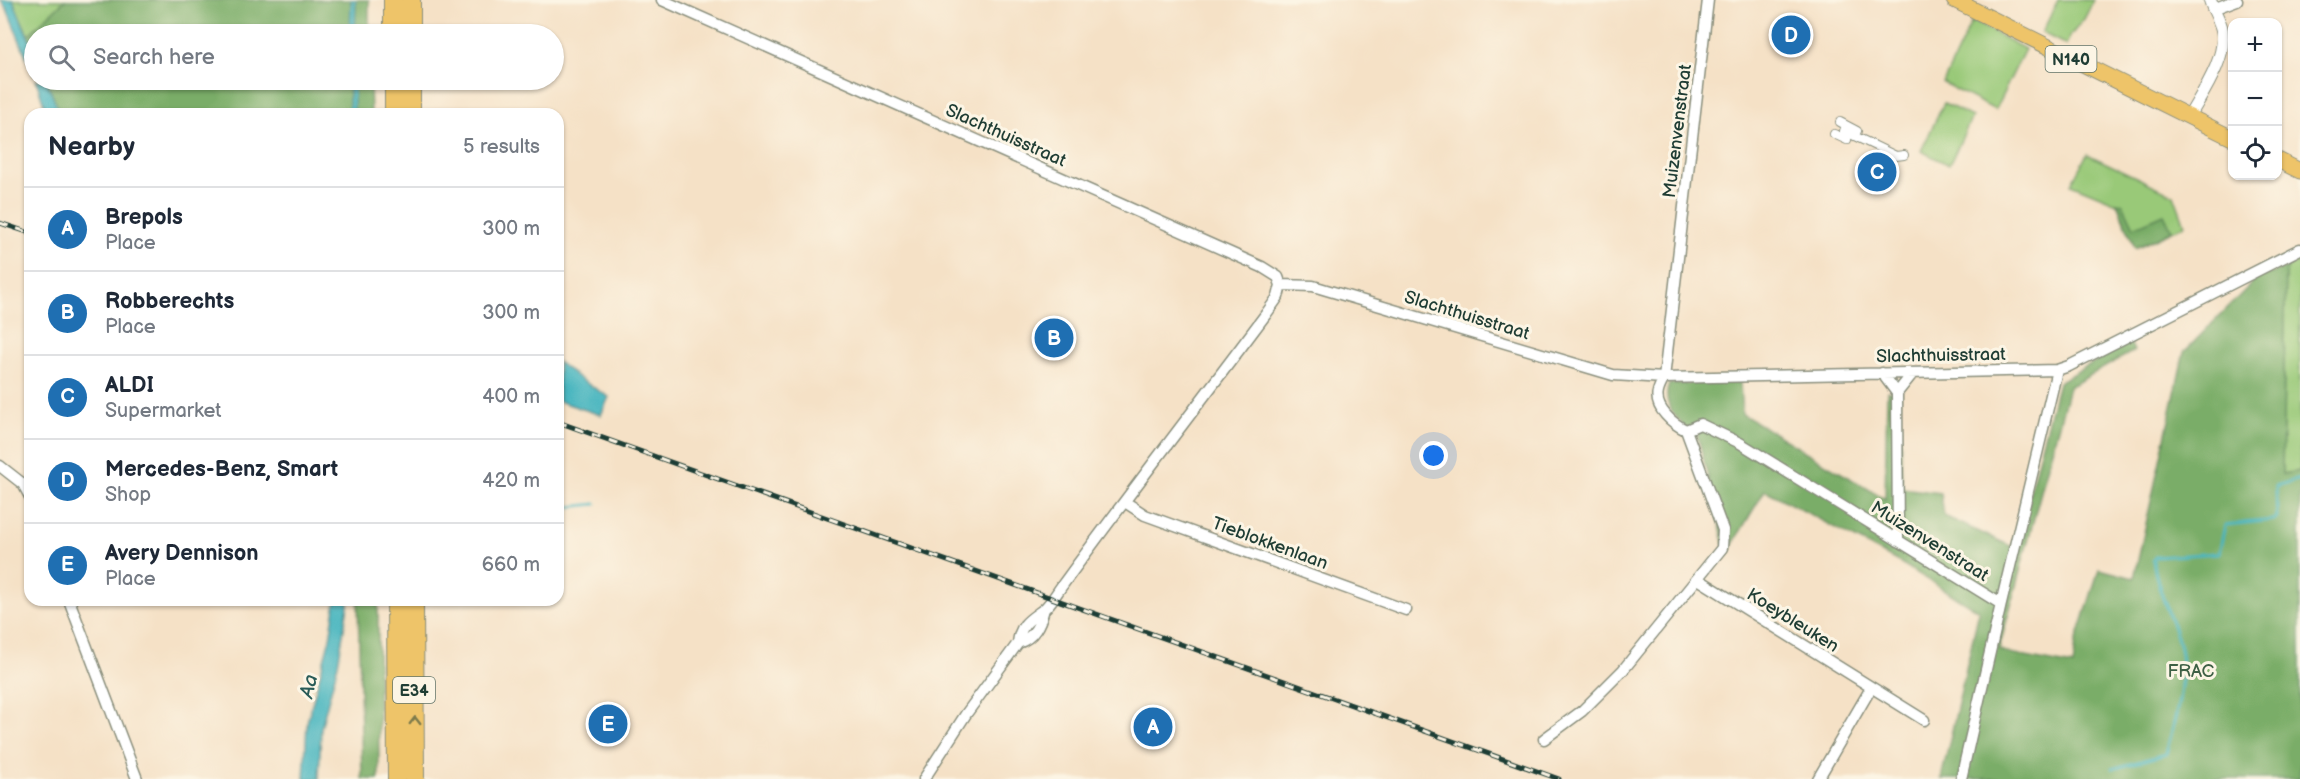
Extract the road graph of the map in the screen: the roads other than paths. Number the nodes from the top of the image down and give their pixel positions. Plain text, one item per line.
1 (393, 0) edge
2 (411, 0) edge
3 (662, 0) edge
4 (1708, 0) edge
5 (1954, 0) edge
6 (2237, 0) edge
7 (2211, 5) edge
8 (393, 24) edge
9 (411, 24) edge
10 (394, 90) edge
11 (411, 90) edge
12 (394, 108) edge
13 (411, 108) edge
14 (2189, 117) junction
15 (1834, 134) dead end
16 (2228, 136) edge
17 (1861, 139) junction
18 (1904, 155) dead end
19 (2282, 162) edge
20 (2300, 171) edge
21 (2300, 249) edge
22 (1281, 285) junction
23 (2036, 370) junction
24 (2057, 370) junction
25 (1882, 373) junction
26 (1913, 373) junction
27 (1665, 378) junction
28 (1897, 393) junction
29 (2051, 394) junction
30 (1686, 430) junction
31 (0, 466) edge
32 (24, 486) edge
33 (1125, 502) junction
34 (1898, 541) junction
35 (1698, 579) junction
36 (2001, 604) junction
37 (71, 606) edge
38 (396, 606) edge
39 (414, 606) edge
40 (1406, 610) dead end
41 (1871, 688) junction
42 (1924, 720) dead end
43 (1544, 739) dead end
44 (137, 779) edge
45 (397, 779) edge
46 (415, 779) edge
47 (924, 779) edge
48 (1818, 779) edge
49 (1961, 779) edge

1 - 8 highway
2 - 9 highway
3 - 22 street, Slachthuisstraat
4 - 27 street, Muizenvenstraat
5 - 14 main road, N140
6 - 7 street
7 - 14 street
10 - 12 highway
11 - 13 highway
14 - 16 main road, N140
15 - 17 street
17 - 17 street
17 - 18 street
19 - 20 main road
21 - 24 street, Slachthuisstraat
22 - 27 street, Slachthuisstraat
22 - 33 street
23 - 24 street, Slachthuisstraat
23 - 26 street, Slachthuisstraat
23 - 29 street
24 - 29 street
25 - 26 street, Slachthuisstraat
25 - 27 street, Slachthuisstraat
25 - 28 street
26 - 28 street
27 - 30 street, Muizenvenstraat
28 - 34 street
29 - 36 street
30 - 34 street, Muizenvenstraat
30 - 35 street, Muizenvenstraat
31 - 32 street
33 - 40 street, Tieblokkenlaan
33 - 47 street
34 - 36 street, Muizenvenstraat
35 - 41 street, Koeybleuken
35 - 43 street, Muizenvenstraat
36 - 49 street, Muizenvenstraat
37 - 44 street
38 - 45 highway, E34
46 -> 39 highway, E34
41 - 42 street, Koeybleuken
41 - 48 street

